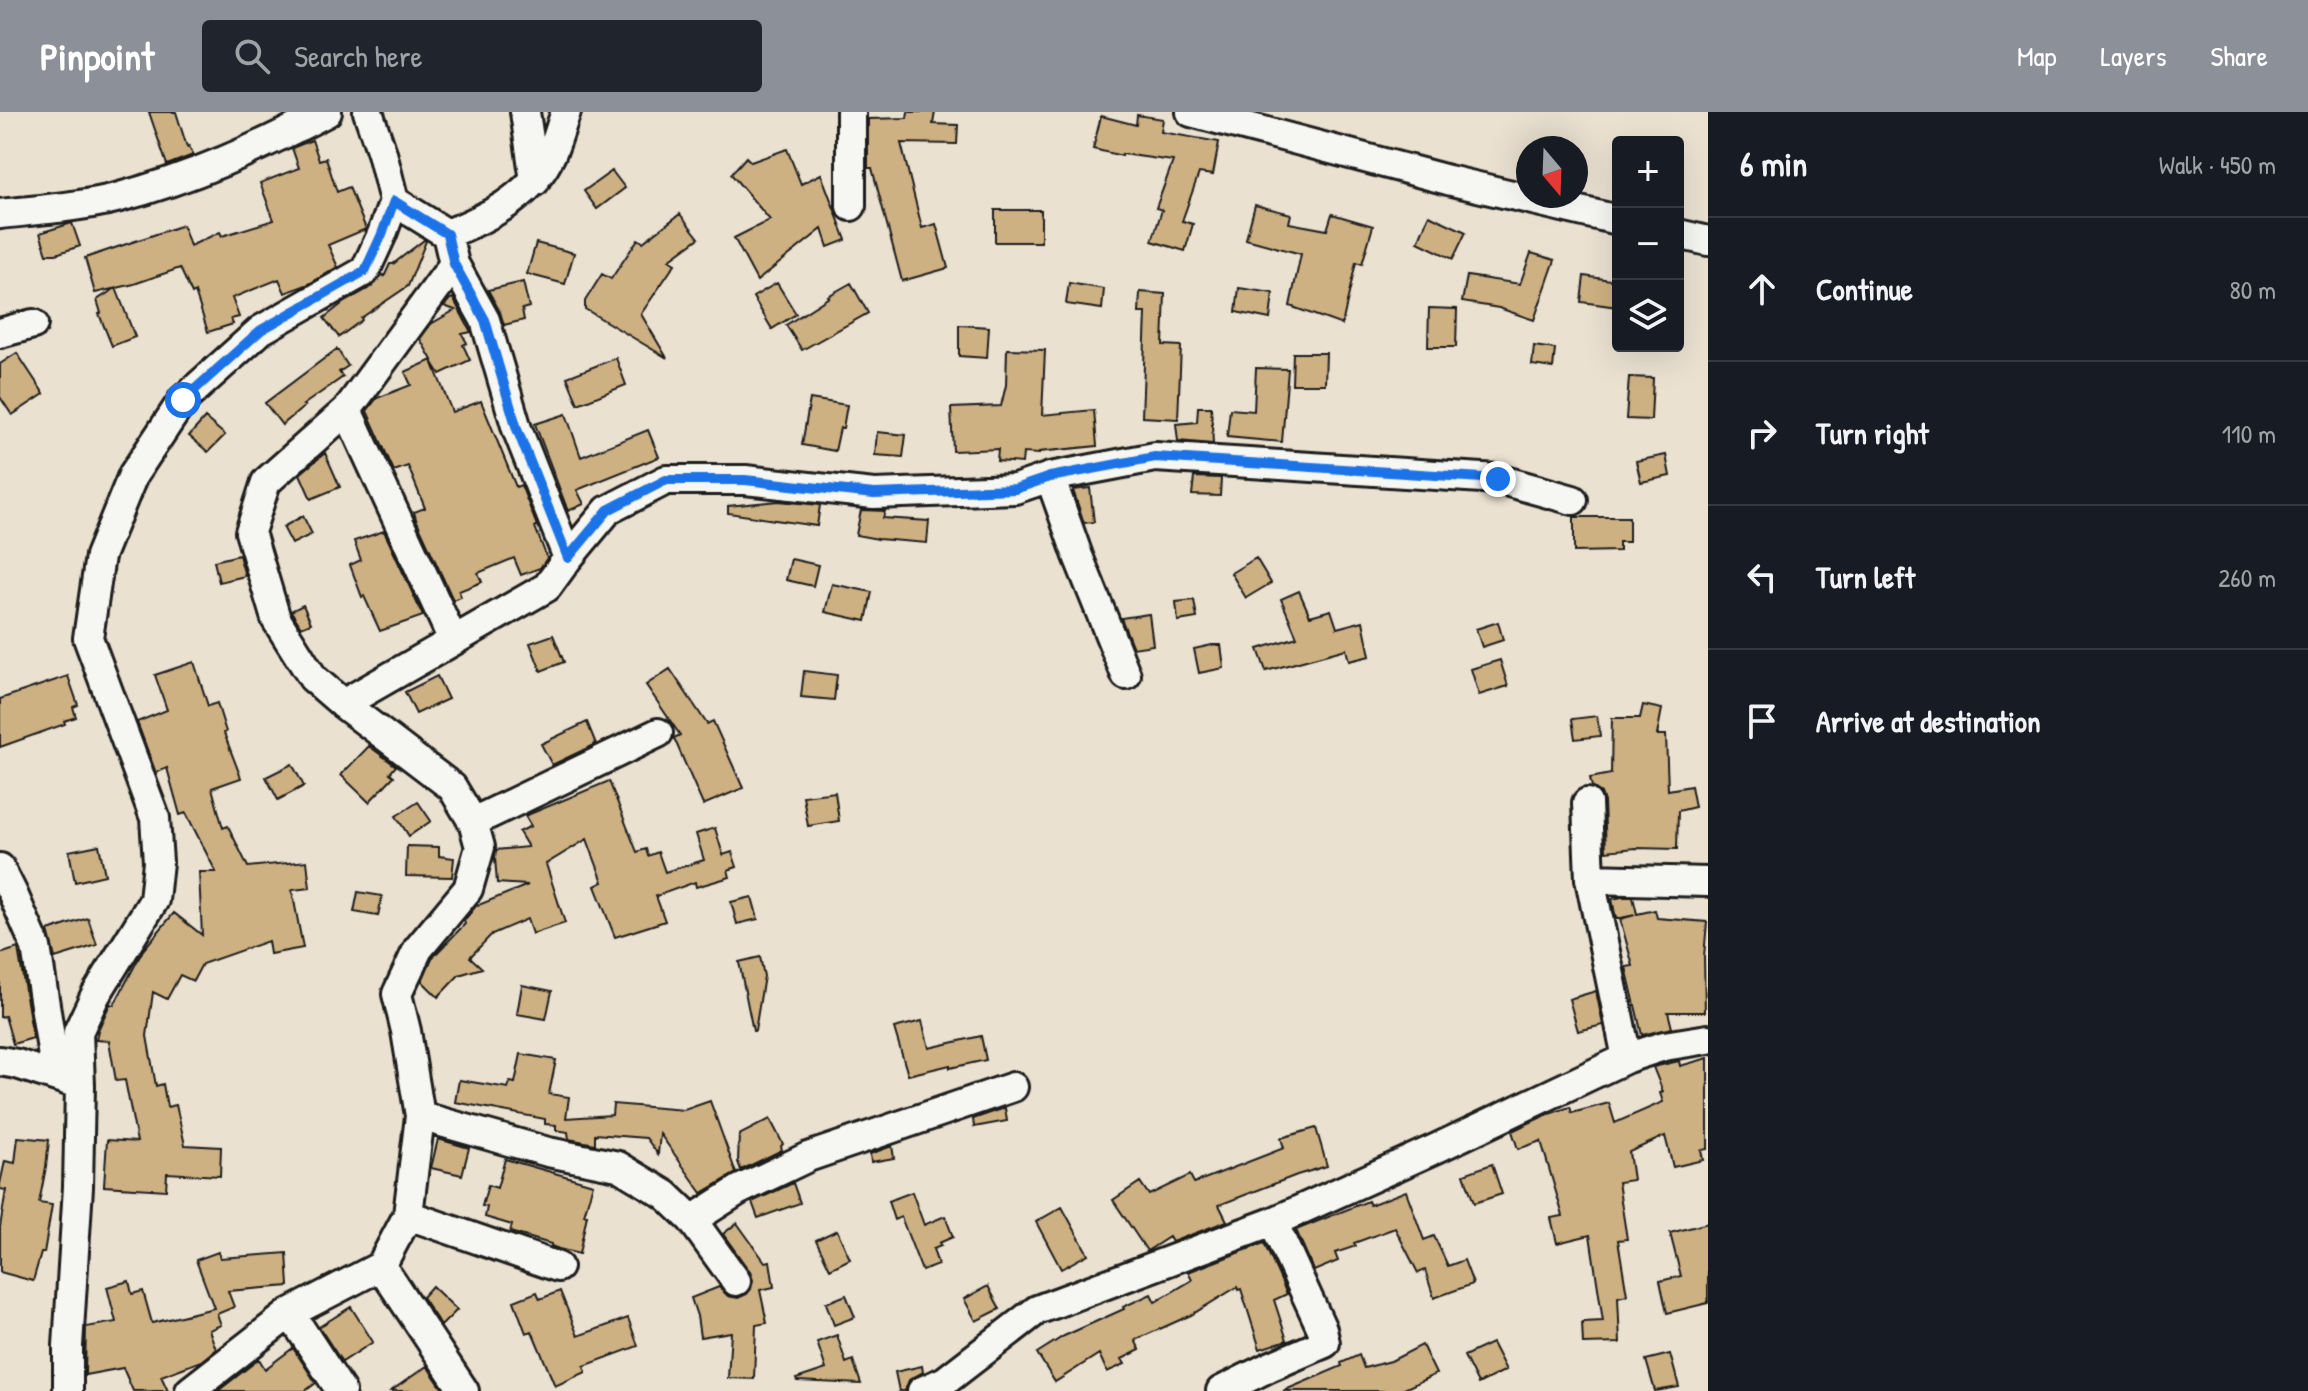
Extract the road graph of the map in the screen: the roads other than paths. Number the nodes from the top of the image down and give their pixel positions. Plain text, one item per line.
1 (327, 112) edge
2 (368, 112) edge
3 (525, 112) edge
4 (566, 112) edge
5 (851, 112) edge
6 (1191, 112) edge
7 (535, 181) junction
8 (394, 201) junction
9 (851, 206) dead end
10 (0, 214) edge
11 (1612, 219) edge
12 (447, 234) junction
13 (1684, 235) edge
14 (1708, 241) edge
15 (454, 264) junction
16 (33, 324) dead end
17 (0, 333) edge
18 (347, 410) junction
19 (1050, 477) junction
20 (1573, 500) dead end
21 (568, 558) junction
22 (453, 640) junction
23 (1126, 675) dead end
24 (343, 704) junction
25 (658, 733) dead end
26 (1587, 803) dead end
27 (473, 822) junction
28 (0, 868) edge
29 (1590, 879) junction
30 (1708, 882) edge
31 (1708, 1039) edge
32 (1627, 1058) junction
33 (0, 1061) edge
34 (68, 1081) junction
35 (1013, 1087) dead end
36 (420, 1116) junction
37 (408, 1215) junction
38 (692, 1220) junction
39 (1273, 1222) junction
40 (381, 1266) junction
41 (558, 1267) dead end
42 (736, 1281) dead end
43 (290, 1313) junction
44 (200, 1388) edge
45 (68, 1391) edge
46 (341, 1391) edge
47 (464, 1391) edge
48 (922, 1391) edge
49 (1221, 1391) edge

1 - 10 street
2 - 8 street
3 - 7 street
4 - 7 street
5 - 9 street
6 - 11 street
7 - 12 street
8 - 12 street
8 - 34 street
12 - 15 street
13 - 14 street
15 - 18 street
15 - 21 street
16 - 17 street
18 - 22 street
18 - 24 street
19 - 20 street
19 - 21 street
19 - 23 street
21 - 22 street
22 - 24 street
24 - 27 street
25 - 27 street
26 - 29 street
27 - 36 street
28 - 34 street
29 - 30 street
29 - 32 street
31 - 32 street
32 - 39 street
33 - 34 street
34 - 45 street
35 - 38 street
36 - 37 street
36 - 38 street
37 - 40 street
37 - 41 street
38 - 42 street
39 - 48 street
39 - 49 street
40 - 43 street
40 - 47 street
43 - 44 street
43 - 46 street

